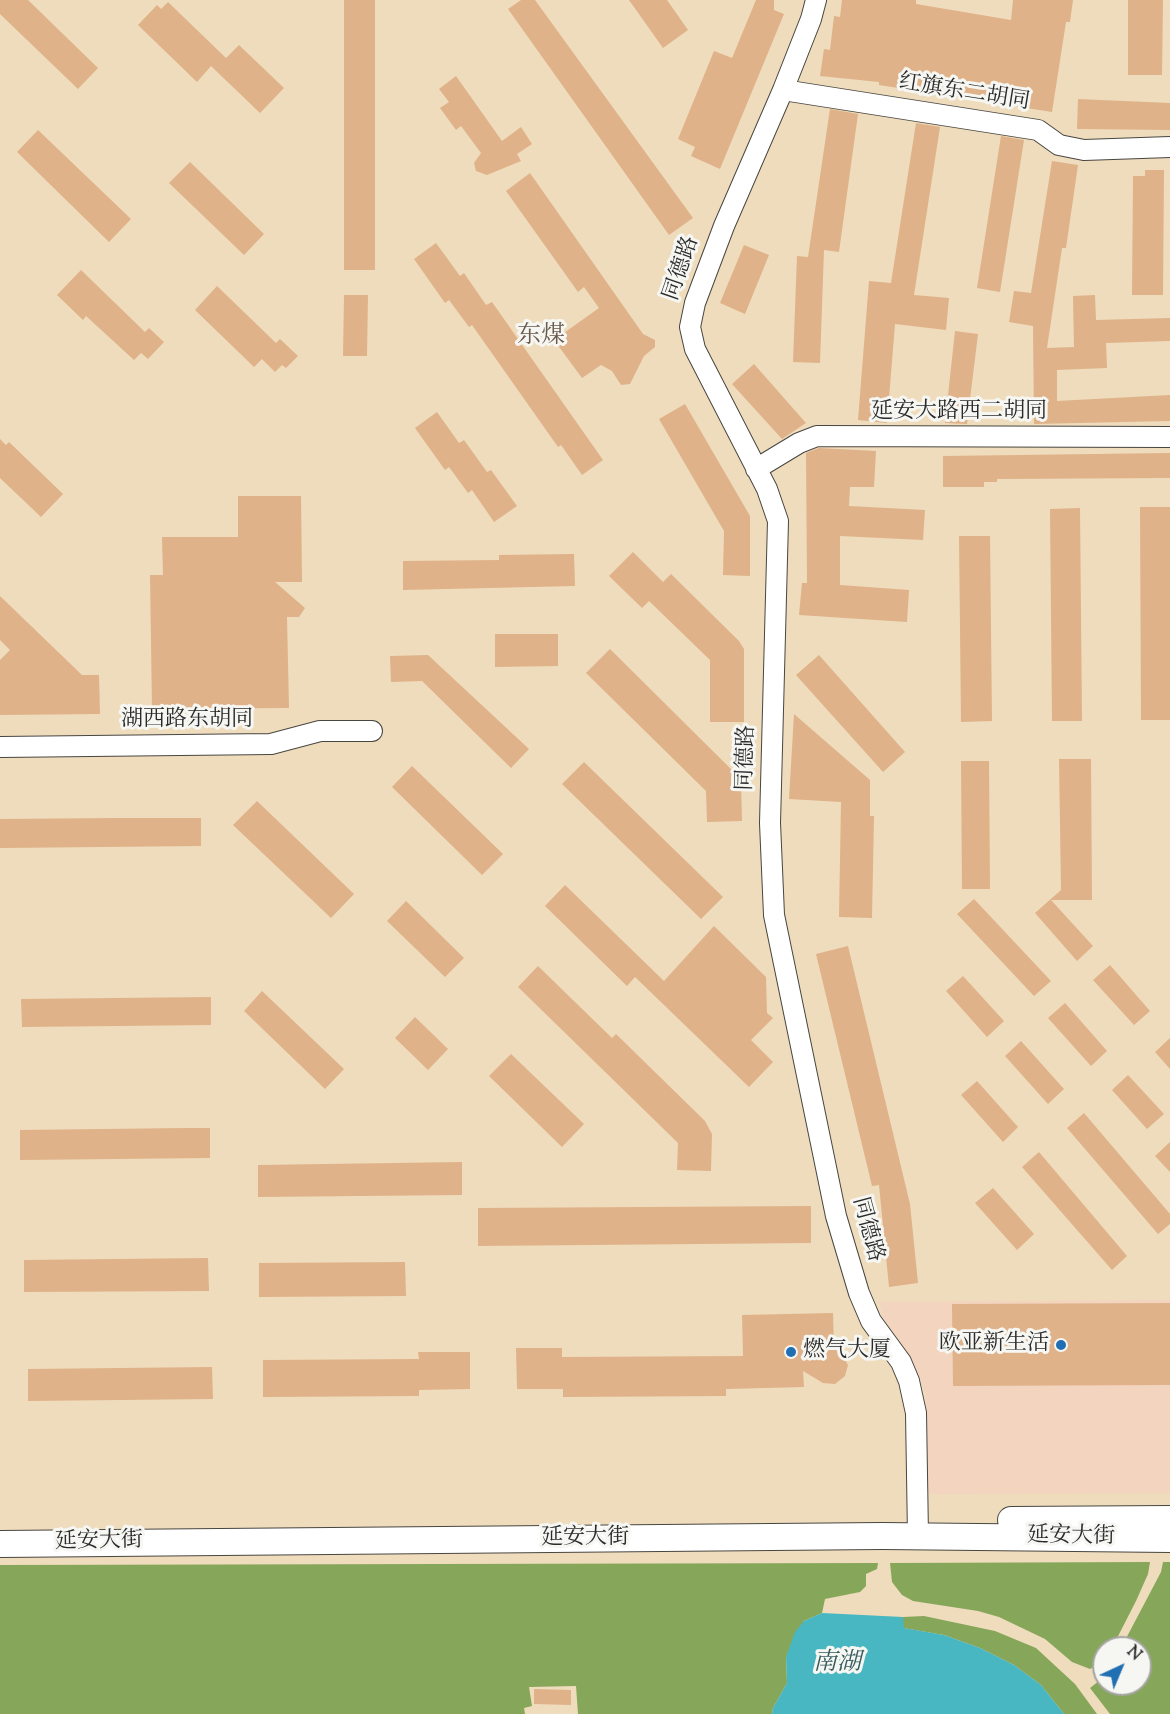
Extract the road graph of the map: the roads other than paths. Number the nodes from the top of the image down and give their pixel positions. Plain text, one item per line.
1 (816, 0) edge
2 (783, 90) junction
3 (1170, 147) edge
4 (1170, 437) edge
5 (756, 469) junction
6 (372, 731) dead end
7 (0, 747) edge
8 (1170, 1520) edge
9 (0, 1527) edge
10 (918, 1529) junction
11 (1170, 1539) edge
12 (0, 1544) edge

1 - 2 street, 同德路
2 - 3 street, 红旗东二胡同
2 - 5 street, 同德路
4 - 5 street, 延安大路西二胡同
5 - 10 street, 同德路
6 - 7 street, 湖西路东胡同
8 - 10 main road, 延安大街
9 - 10 main road, 延安大街
10 - 11 main road, 延安大街
10 - 12 main road, 延安大街

